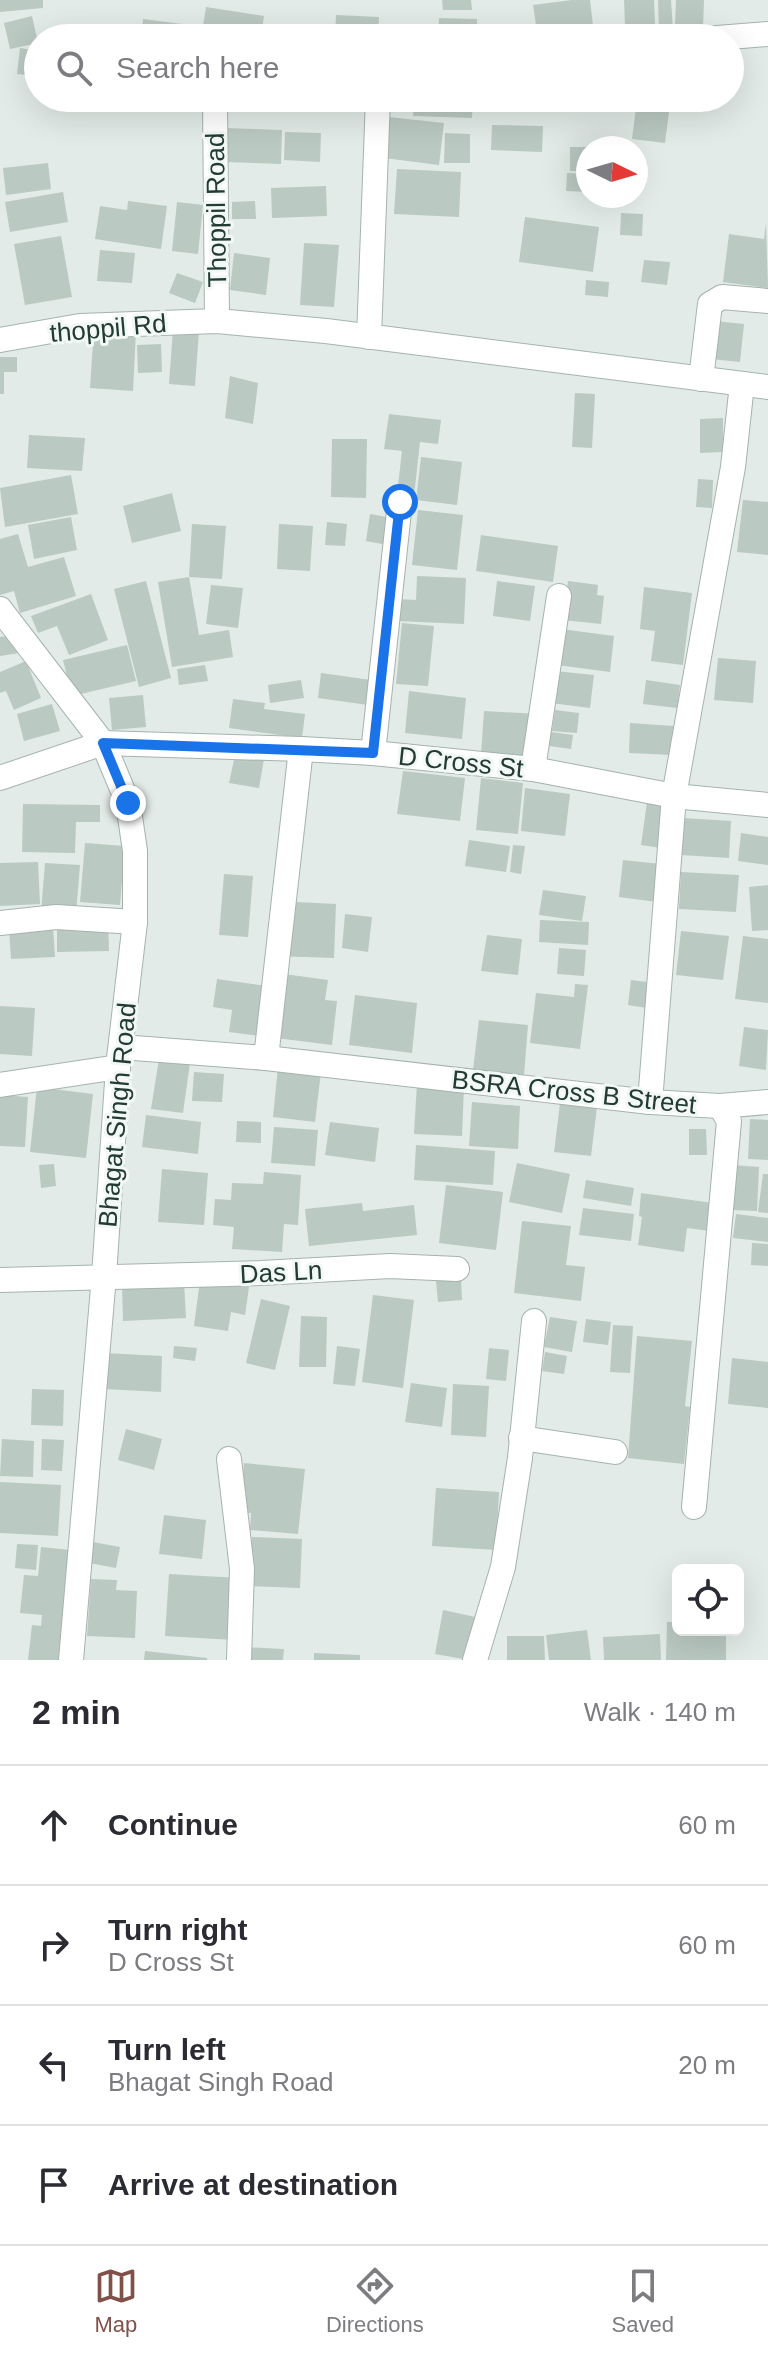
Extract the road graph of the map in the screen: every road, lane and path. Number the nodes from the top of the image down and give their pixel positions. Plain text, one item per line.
1 (768, 34) edge
2 (744, 36) edge
3 (215, 112) edge
4 (377, 112) edge
5 (768, 301) edge
6 (217, 321) junction
7 (369, 337) junction
8 (0, 340) edge
9 (701, 379) junction
10 (742, 384) junction
11 (768, 387) edge
12 (400, 502) dead end
13 (559, 596) dead end
14 (0, 609) edge
15 (103, 743) junction
16 (301, 749) junction
17 (373, 753) junction
18 (533, 769) junction
19 (0, 778) edge
20 (674, 796) junction
21 (768, 805) edge
22 (135, 922) junction
23 (0, 923) edge
24 (120, 1057) junction
25 (266, 1058) junction
26 (0, 1085) edge
27 (650, 1102) junction
28 (768, 1102) edge
29 (720, 1106) junction
30 (457, 1269) dead end
31 (104, 1276) junction
32 (0, 1280) edge
33 (534, 1321) dead end
34 (520, 1448) junction
35 (615, 1452) dead end
36 (229, 1459) dead end
37 (694, 1507) dead end
38 (71, 1660) edge
39 (239, 1660) edge
40 (475, 1660) edge

1 - 2 street
3 - 6 street, Thoppil Road
4 - 7 street
5 - 9 street
6 - 7 street, thoppil Rd
6 - 8 street, thoppil Rd
7 - 9 street, thoppil Rd
9 - 10 street, thoppil Rd
10 - 11 street, thoppil Rd
10 - 20 street
12 - 17 street
13 - 18 street
14 - 15 street, Bhagat Singh Road
15 - 16 street, D Cross St
15 - 19 street
15 - 22 street, Bhagat Singh Road
16 - 17 street, D Cross St
16 - 25 street
17 - 18 street, D Cross St
18 - 20 street, D Cross St
20 - 21 street, D Cross St
20 - 27 street
22 - 23 street
22 - 24 street, Bhagat Singh Road
24 - 25 street, BSRA Cross B Street
24 - 26 street, BSRA Cross B Street
24 - 31 street, Bhagat Singh Road
25 - 27 street, BSRA Cross B Street
27 - 29 street, BSRA Cross B Street
28 - 29 street
29 - 37 street, BSRA Cross B Street
30 - 31 street, Das Ln
31 - 32 street, Das Ln
31 - 38 street, Bhagat Singh Road
33 - 34 street
34 - 35 street
34 - 40 street
36 - 39 street

